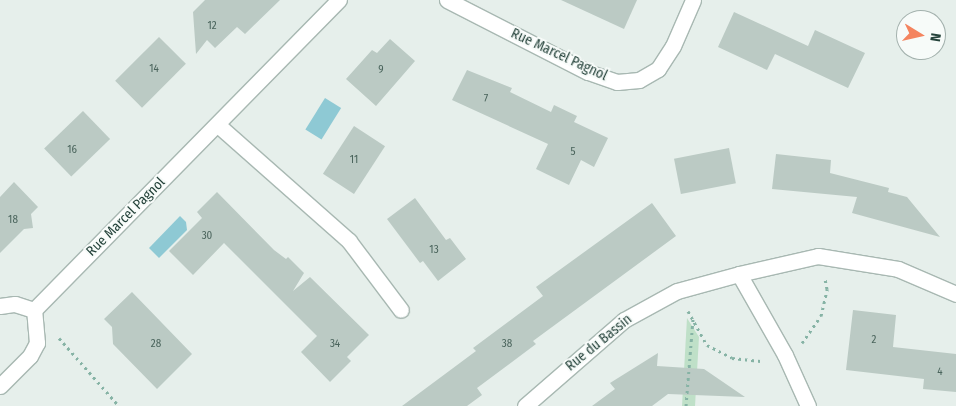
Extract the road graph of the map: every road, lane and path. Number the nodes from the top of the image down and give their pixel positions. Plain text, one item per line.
1 (339, 0) edge
2 (447, 0) edge
3 (693, 0) edge
4 (218, 125) junction
5 (739, 274) junction
6 (956, 294) edge
7 (0, 306) edge
8 (34, 310) junction
9 (400, 310) dead end
10 (693, 319) dead end
11 (0, 386) edge
12 (119, 406) edge
13 (525, 406) edge
14 (686, 406) edge
15 (808, 406) edge

1 - 4 street, Rue Marcel Pagnol
2 - 3 street, Rue Marcel Pagnol
4 - 8 street, Rue Marcel Pagnol
4 - 9 street
5 - 6 street, Rue du Bassin
5 - 13 street, Rue du Bassin
5 - 15 street
7 - 8 street
8 - 11 street
8 - 12 path
10 - 14 path

